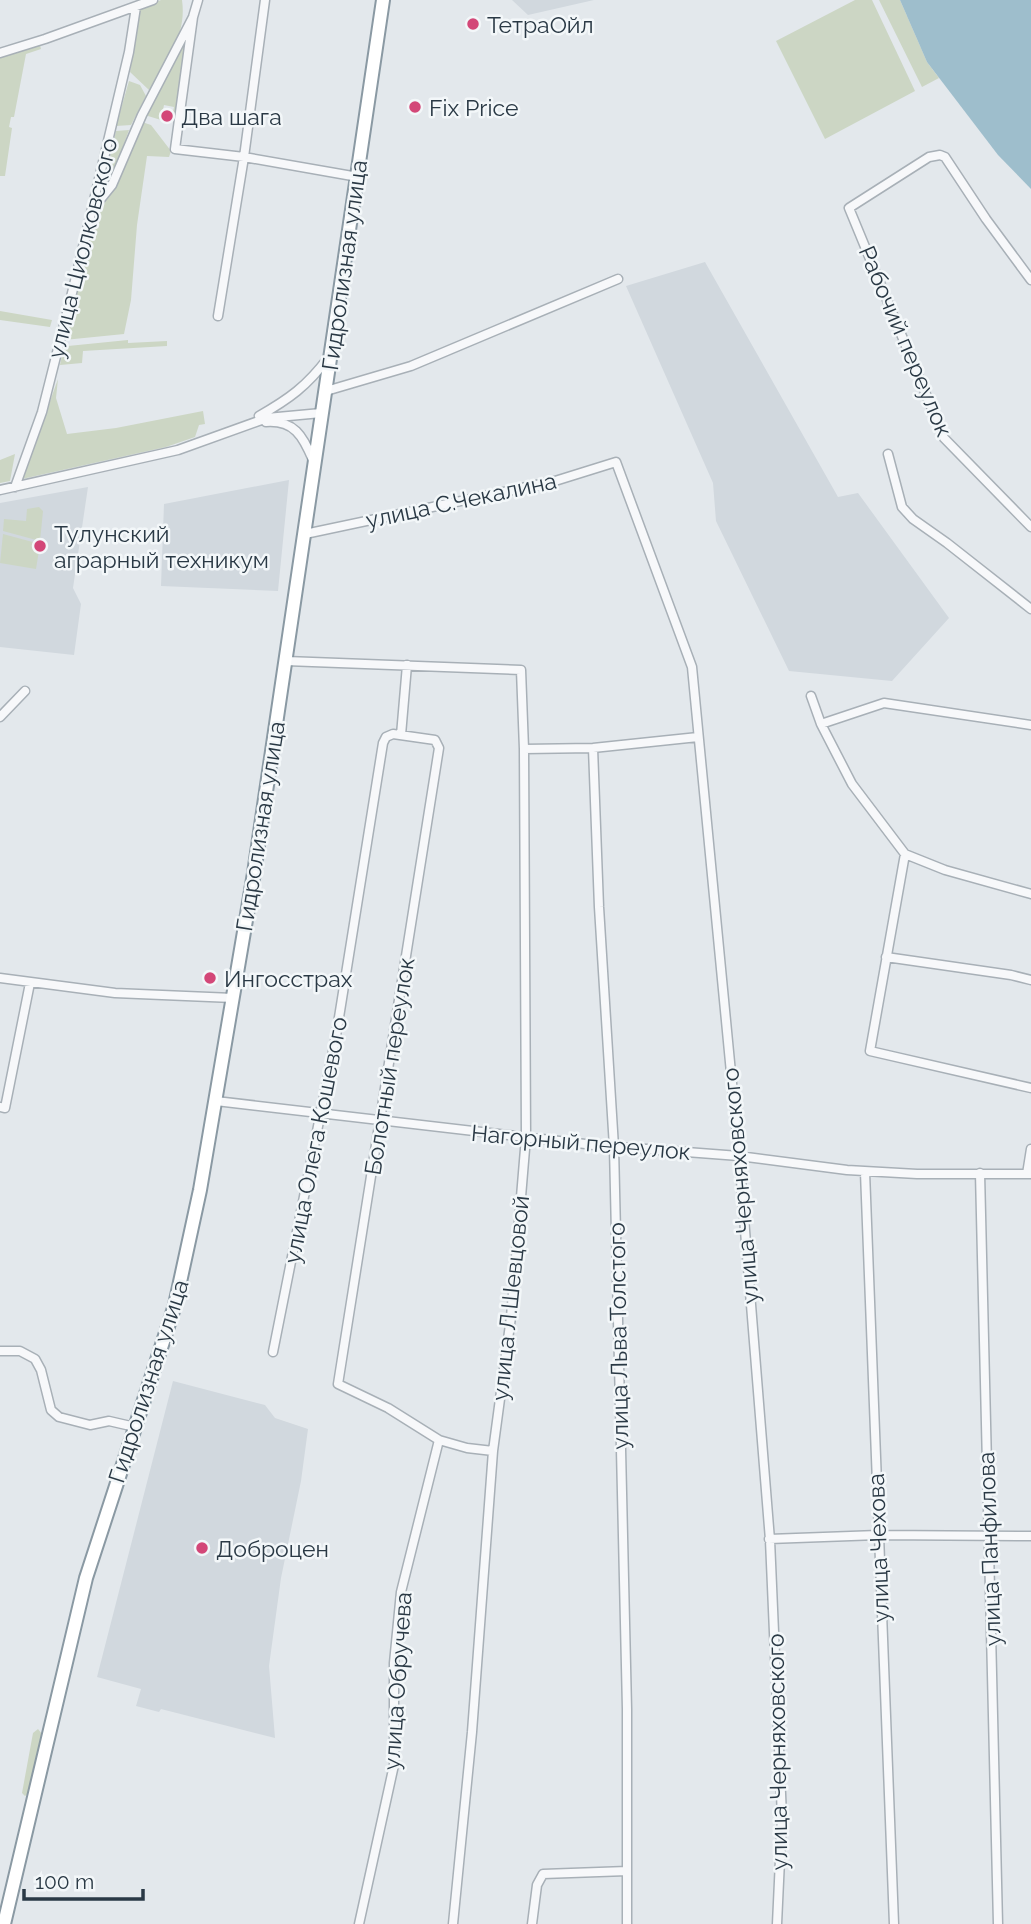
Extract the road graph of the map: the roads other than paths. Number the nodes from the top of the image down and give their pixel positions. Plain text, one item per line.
1 (153, 0) edge
2 (198, 0) edge
3 (265, 0) edge
4 (383, 0) edge
5 (136, 6) junction
6 (193, 17) junction
7 (0, 53) edge
8 (244, 157) junction
9 (358, 177) junction
10 (92, 211) junction
11 (618, 279) dead end
12 (1031, 280) edge
13 (218, 316) dead end
14 (332, 352) junction
15 (326, 391) junction
16 (321, 413) junction
17 (256, 422) junction
18 (237, 429) junction
19 (888, 454) dead end
20 (314, 463) junction
21 (616, 463) joint
22 (15, 487) junction
23 (0, 491) edge
24 (1031, 527) edge
25 (305, 534) junction
26 (1031, 609) edge
27 (285, 661) junction
28 (407, 665) junction
29 (24, 691) dead end
30 (811, 696) dead end
31 (0, 717) edge
32 (821, 724) junction
33 (1031, 725) edge
34 (401, 735) junction
35 (698, 737) junction
36 (593, 748) junction
37 (524, 749) junction
38 (905, 854) junction
39 (1031, 894) edge
40 (886, 957) junction
41 (0, 978) edge
42 (1031, 981) edge
43 (30, 983) junction
44 (233, 998) junction
45 (1031, 1088) edge
46 (216, 1101) junction
47 (0, 1107) edge
48 (321, 1115) junction
49 (380, 1122) junction
50 (526, 1137) junction
51 (614, 1147) junction
52 (1031, 1149) edge
53 (739, 1156) junction
54 (865, 1172) junction
55 (980, 1173) junction
56 (1029, 1174) edge
57 (0, 1352) edge
58 (273, 1352) dead end
59 (135, 1427) junction
60 (439, 1440) junction
61 (493, 1451) junction
62 (878, 1535) junction
63 (988, 1535) junction
64 (1031, 1536) edge
65 (769, 1539) junction
66 (627, 1871) junction
67 (4, 1924) edge
68 (359, 1924) edge
69 (453, 1924) edge
70 (532, 1924) edge
71 (627, 1924) edge
72 (777, 1924) edge
73 (894, 1924) edge
74 (998, 1924) edge

1 - 5 street
2 - 6 street
3 - 8 street
4 - 9 highway, Гидролизная улица
5 - 7 street
5 - 10 street, улица Циолковского
6 - 8 street
6 - 10 street
8 - 9 street
8 - 13 street
9 - 14 highway, Гидролизная улица
10 - 22 street, улица Циолковского
11 - 15 street
12 - 24 street, Рабочий переулок
14 - 15 highway, Гидролизная улица
14 - 18 street
15 - 16 highway, Гидролизная улица
16 - 17 street
16 - 20 highway, Гидролизная улица
17 - 18 street
17 - 20 street
18 - 22 street
19 - 26 street
20 - 25 highway, Гидролизная улица
21 - 25 street, улица С.Чекалина
21 - 35 street, улица Черняховского
22 - 23 street
25 - 27 highway, Гидролизная улица
27 - 28 street
27 - 44 highway, Гидролизная улица
28 - 34 street
28 - 37 street, улица Л.Шевцовой
29 - 31 street
30 - 32 street
32 - 33 street
32 - 38 street
34 - 48 street, улица Олега Кошевого
34 - 49 street, Болотный переулок
35 - 36 street
35 - 53 street, улица Черняховского
36 - 37 street
36 - 51 street, улица Льва Толстого
37 - 50 street, улица Л.Шевцовой
38 - 39 street
38 - 40 street
40 - 42 street
40 - 45 street
41 - 43 street
43 - 44 street
43 - 47 street
44 - 46 highway, Гидролизная улица
46 - 48 street, Нагорный переулок
46 - 59 highway, Гидролизная улица
48 - 49 street, Нагорный переулок
48 - 58 street, улица Олега Кошевого
49 - 50 street, Нагорный переулок
49 - 60 street, Болотный переулок
50 - 51 street, Нагорный переулок
50 - 61 street, улица Л.Шевцовой
51 - 53 street, Нагорный переулок
51 - 66 street, улица Льва Толстого
52 - 56 street
53 - 54 street, Нагорный переулок
53 - 65 street, улица Черняховского
54 - 55 street, Нагорный переулок
54 - 62 street, улица Чехова
55 - 56 street, Нагорный переулок
55 - 63 street, улица Панфилова
57 - 59 street
59 - 67 highway, Гидролизная улица
60 - 61 street
60 - 68 street, улица Обручева
61 - 69 street, улица Л.Шевцовой
62 - 63 street
62 - 65 street
62 - 73 street, улица Чехова
63 - 64 street
63 - 74 street, улица Панфилова
65 - 72 street, улица Черняховского
66 - 70 street
66 - 71 street, улица Льва Толстого

